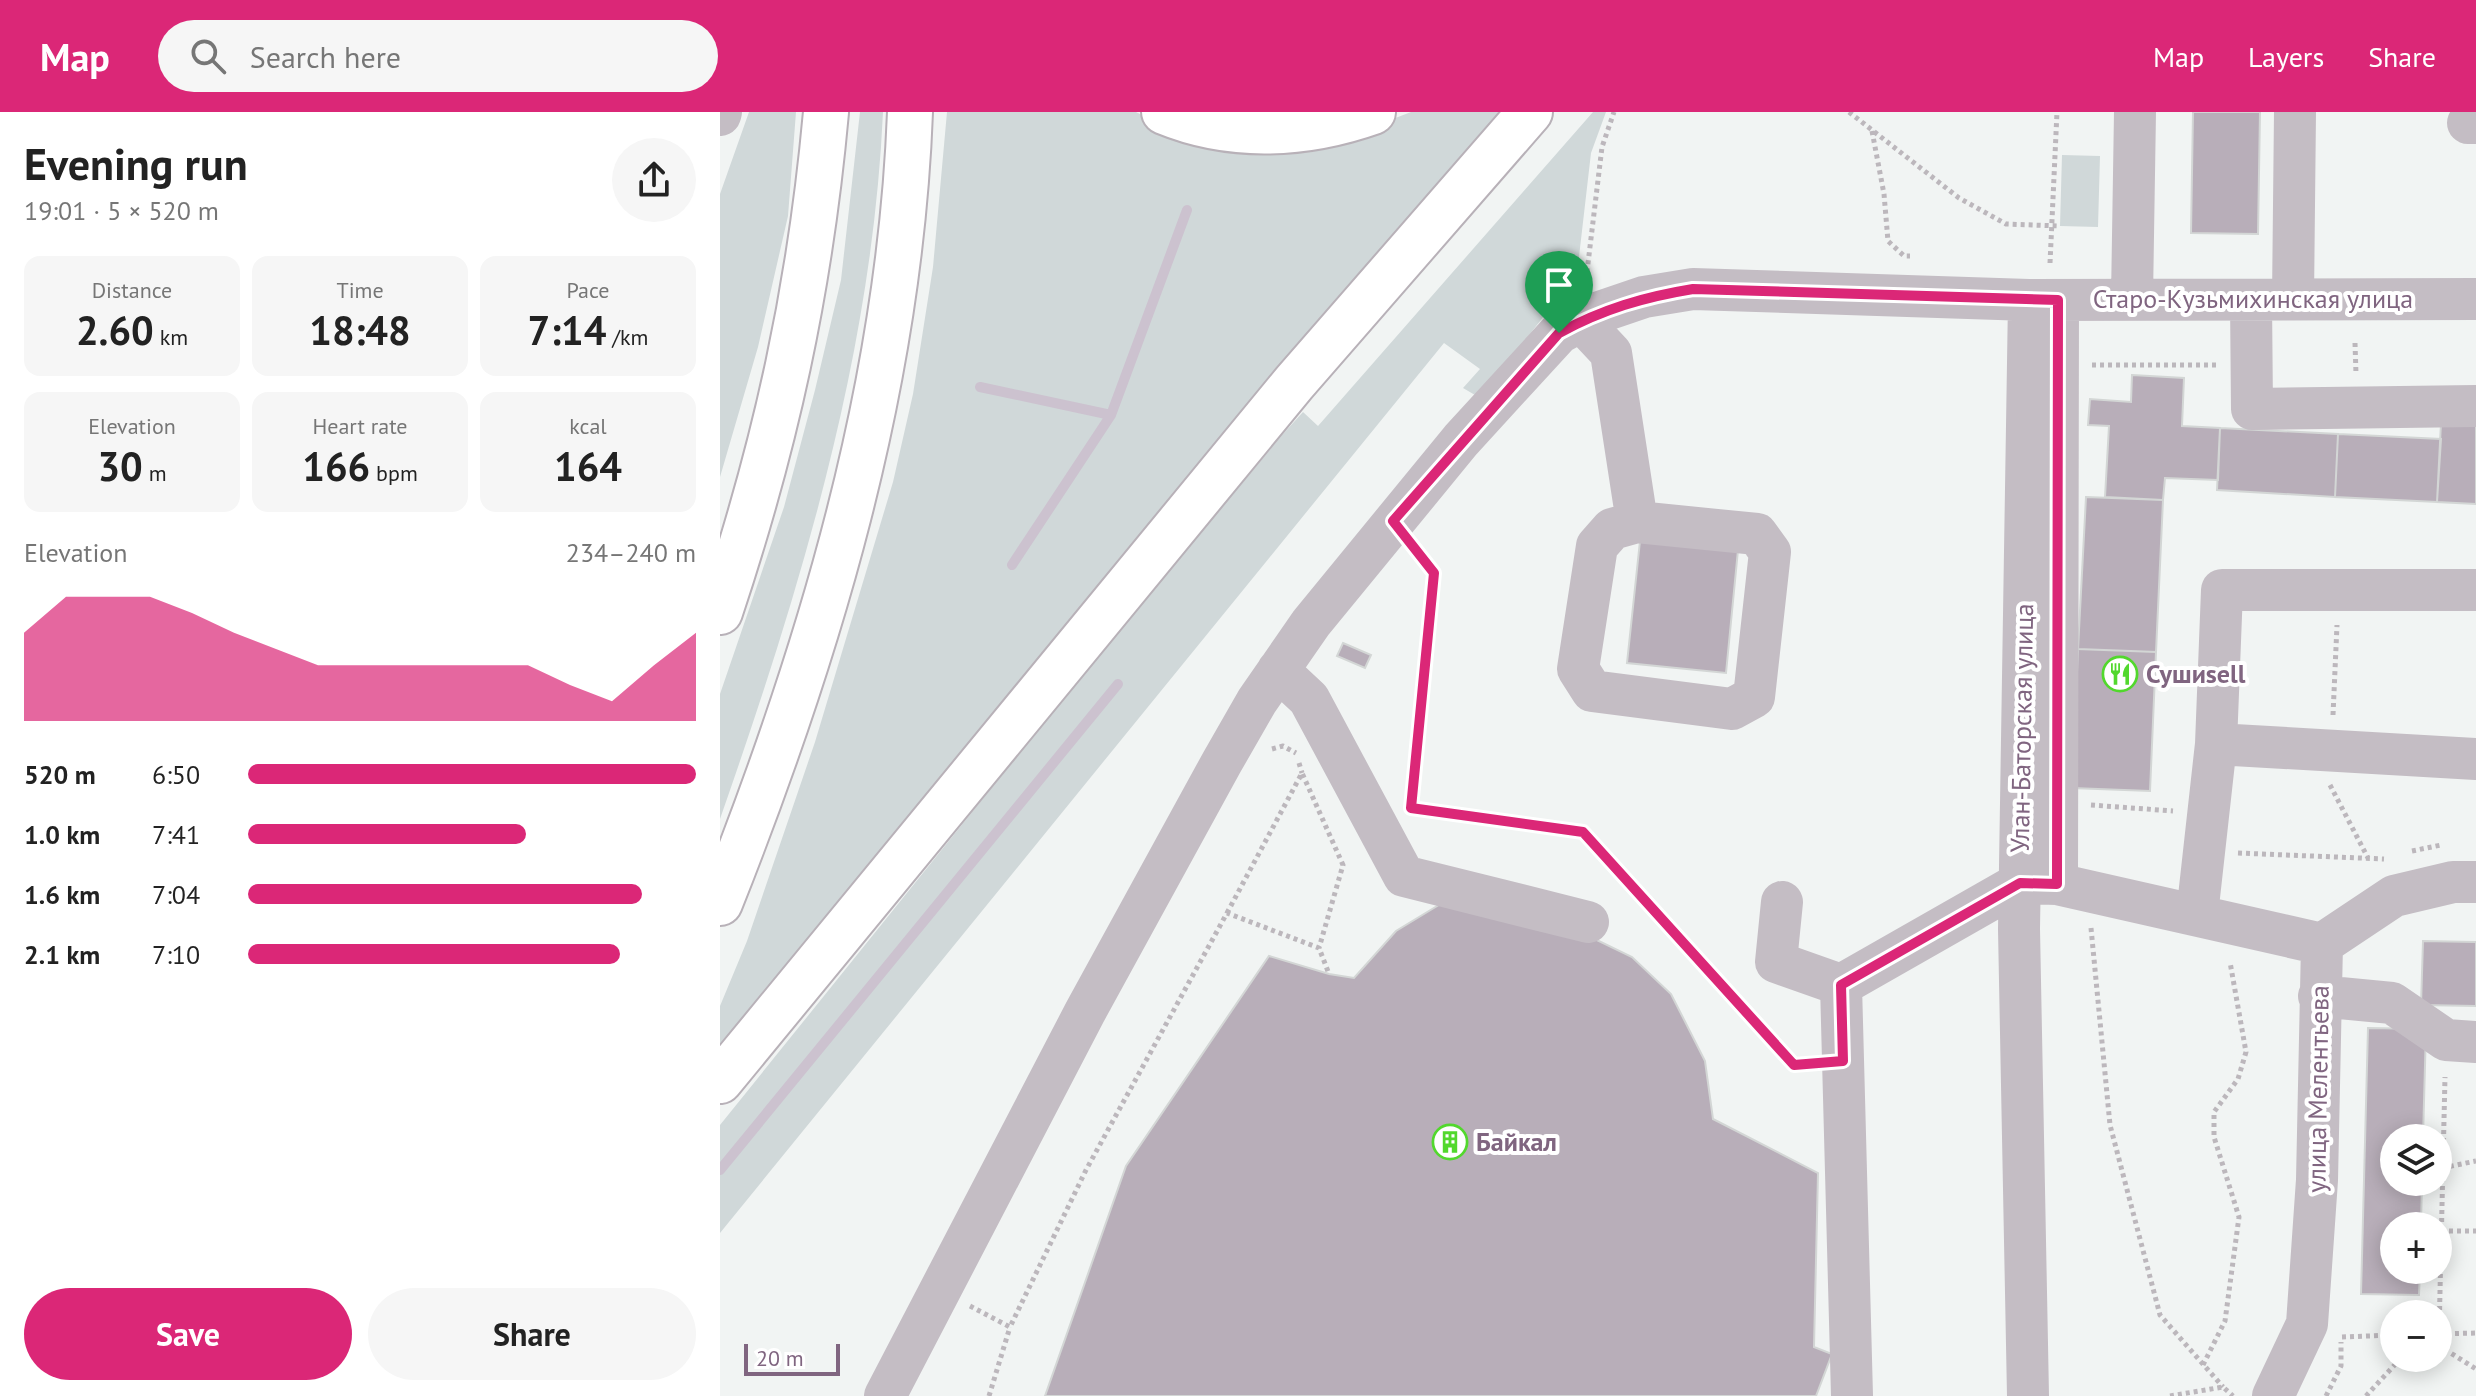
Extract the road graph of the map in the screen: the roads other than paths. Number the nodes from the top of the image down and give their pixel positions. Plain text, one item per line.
1 (826, 112) edge
2 (910, 112) edge
3 (1164, 112) edge
4 (1373, 112) edge
5 (1530, 112) edge
6 (2135, 112) edge
7 (2295, 112) edge
8 (2046, 290) junction
9 (2132, 298) junction
10 (2293, 299) junction
11 (2476, 299) edge
12 (2251, 300) junction
13 (1581, 321) junction
14 (2476, 406) edge
15 (1637, 522) junction
16 (2476, 590) edge
17 (720, 612) edge
18 (1278, 670) junction
19 (2216, 744) junction
20 (2476, 759) edge
21 (2476, 882) edge
22 (2038, 884) junction
23 (1782, 902) dead end
24 (720, 903) edge
25 (2197, 915) junction
26 (1588, 922) dead end
27 (2322, 944) junction
28 (1841, 985) junction
29 (2319, 996) junction
30 (2461, 1041) edge
31 (720, 1081) edge
32 (885, 1396) edge
33 (1852, 1396) edge
34 (2028, 1396) edge
35 (2273, 1396) edge

1 - 17 main road
2 - 24 main road
3 - 4 main road
5 - 31 main road
6 - 9 street
7 - 10 street
8 - 9 street, Старо-Кузьмихинская улица
8 - 13 street, Старо-Кузьмихинская улица
8 - 22 street, Улан-Баторская улица
9 - 12 street, Старо-Кузьмихинская улица
10 - 11 street, Старо-Кузьмихинская улица
10 - 12 street, Старо-Кузьмихинская улица
12 - 14 street
13 - 15 street
13 - 18 street, Старо-Кузьмихинская улица
15 - 15 street
16 - 19 street
18 - 26 street
18 - 32 street, Старо-Кузьмихинская улица
19 - 20 street
19 - 25 street
21 - 27 street
22 - 25 street
22 - 28 street
22 - 34 street, Улан-Баторская улица
23 - 28 street
25 - 27 street
27 - 29 street, улица Мелентьева
28 - 33 street
29 - 30 street
29 - 35 street, улица Мелентьева

